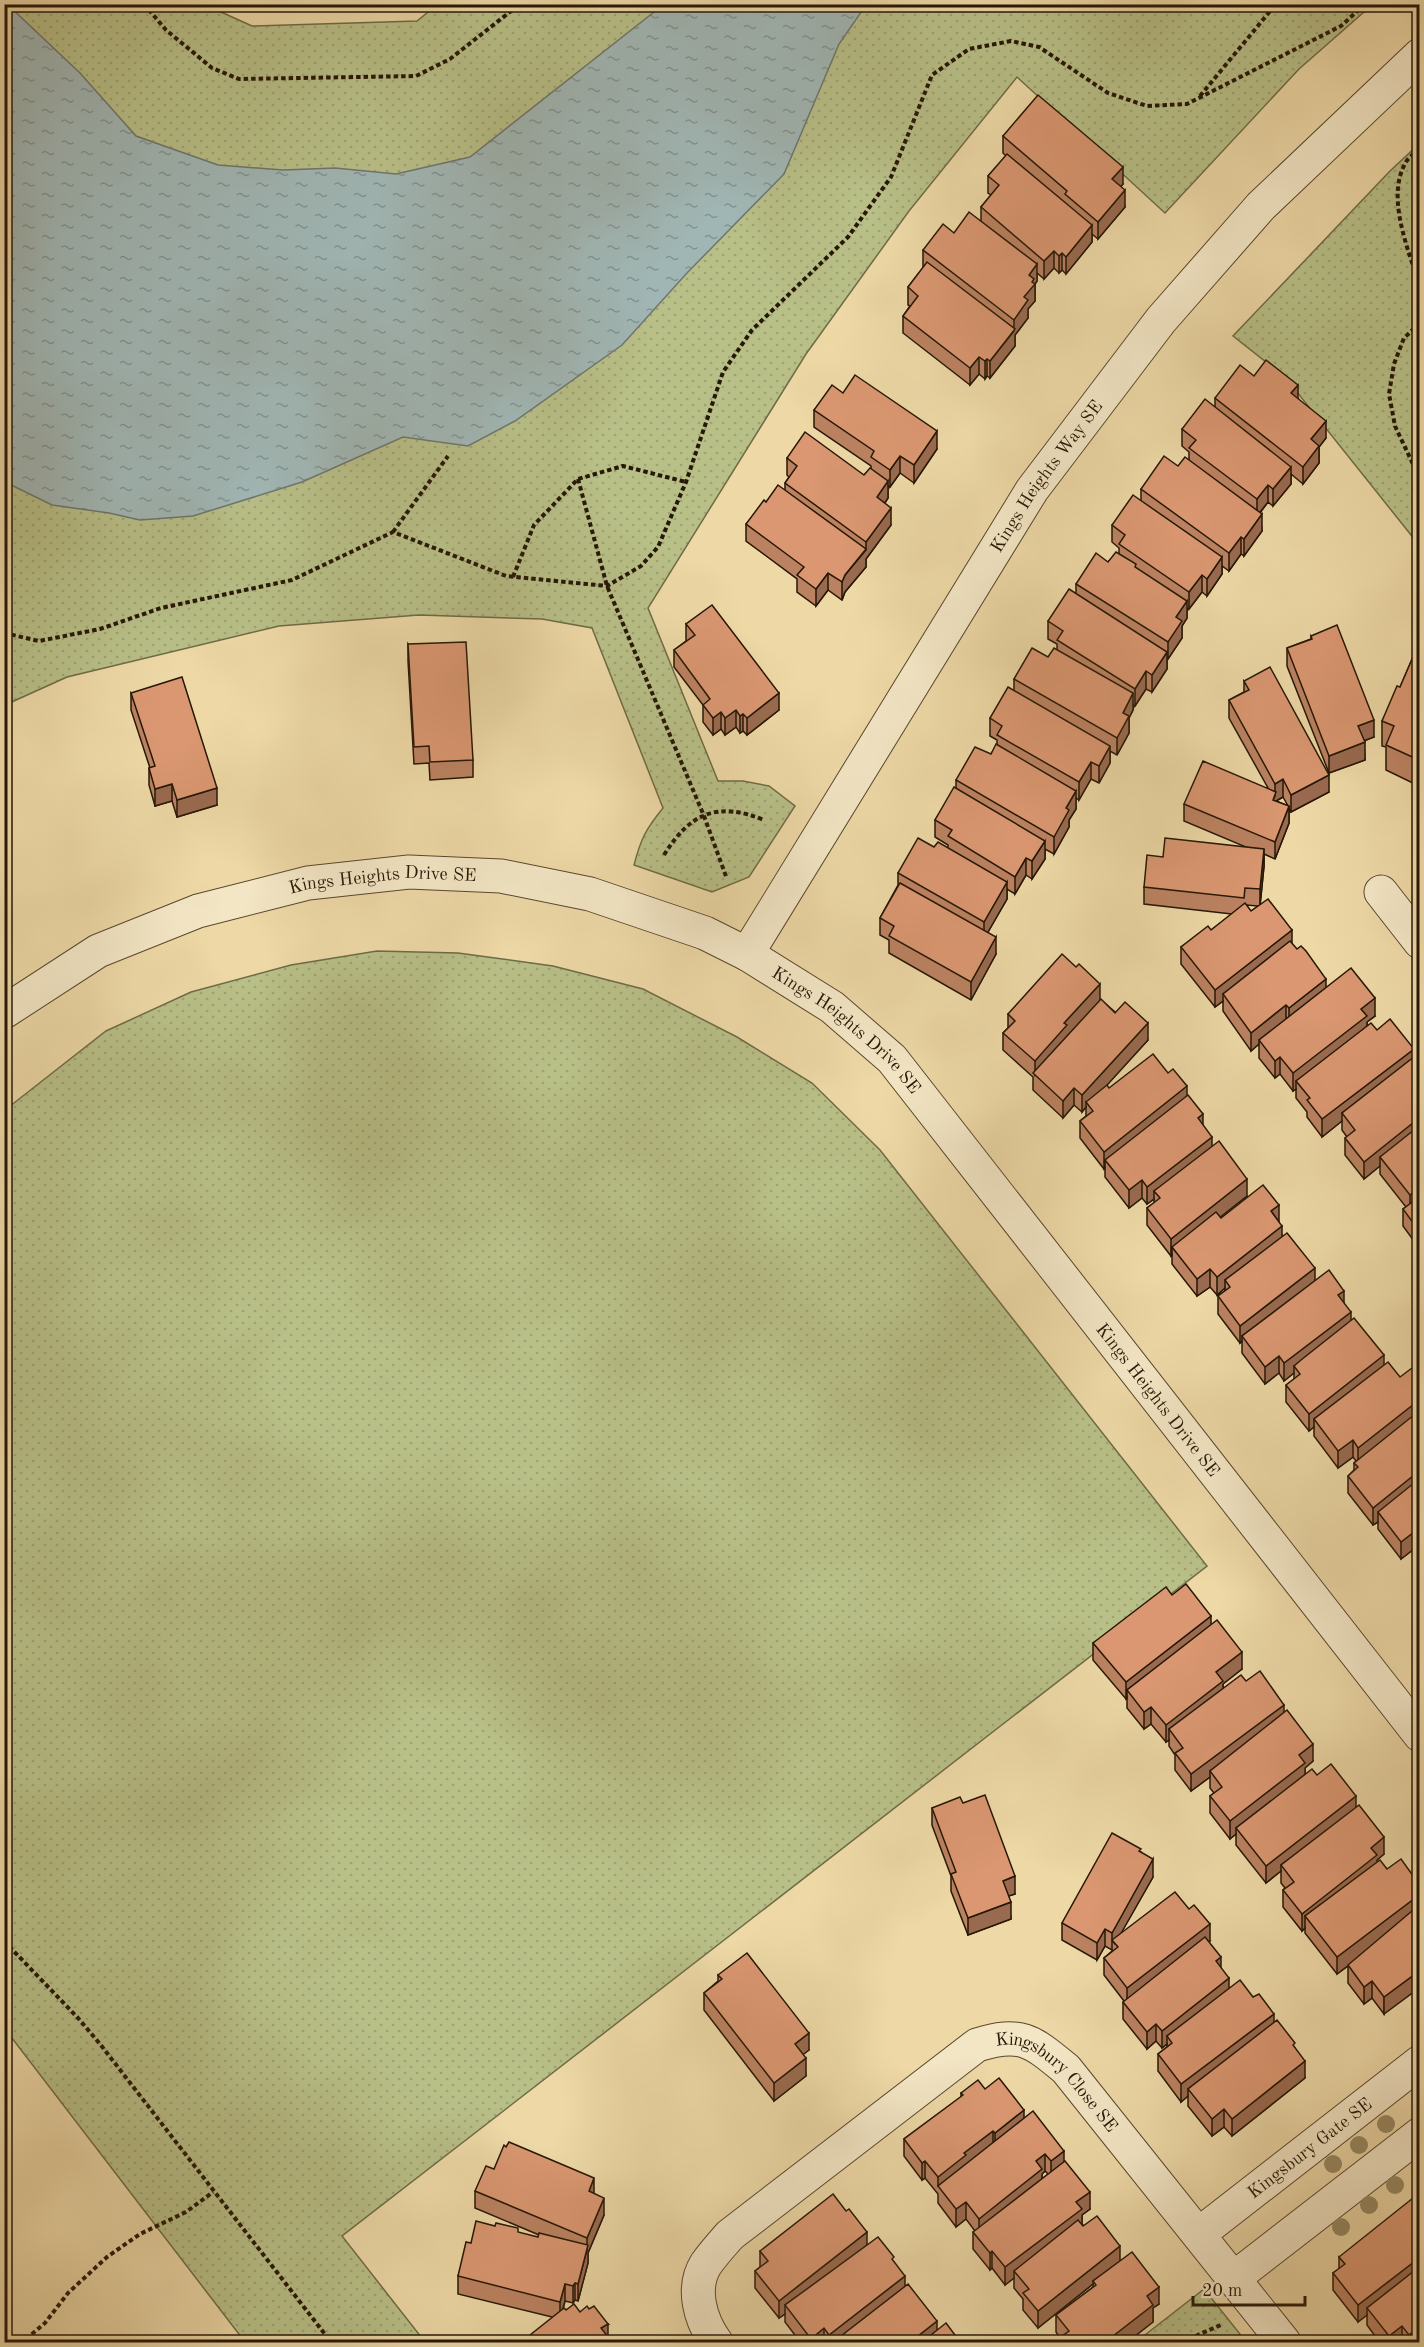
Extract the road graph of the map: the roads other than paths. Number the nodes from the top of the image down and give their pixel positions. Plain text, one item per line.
1 (1419, 54) edge
2 (1380, 892) dead end
3 (1419, 942) edge
4 (747, 954) junction
5 (4, 1012) edge
6 (1419, 1735) edge
7 (1419, 2062) edge
8 (1419, 2134) edge
9 (1199, 2234) junction
10 (1234, 2278) junction
11 (716, 2343) edge
12 (1284, 2343) edge

1 - 4 street, Kings Heights Way SE
2 - 3 street
4 - 5 street, Kings Heights Drive SE
4 - 6 street, Kings Heights Drive SE
7 - 9 street, Kingsbury Gate SE
8 - 10 street
9 - 10 street, Kingsbury Close SE
9 - 11 street, Kingsbury Close SE
10 - 12 street, Kingsbury Close SE

